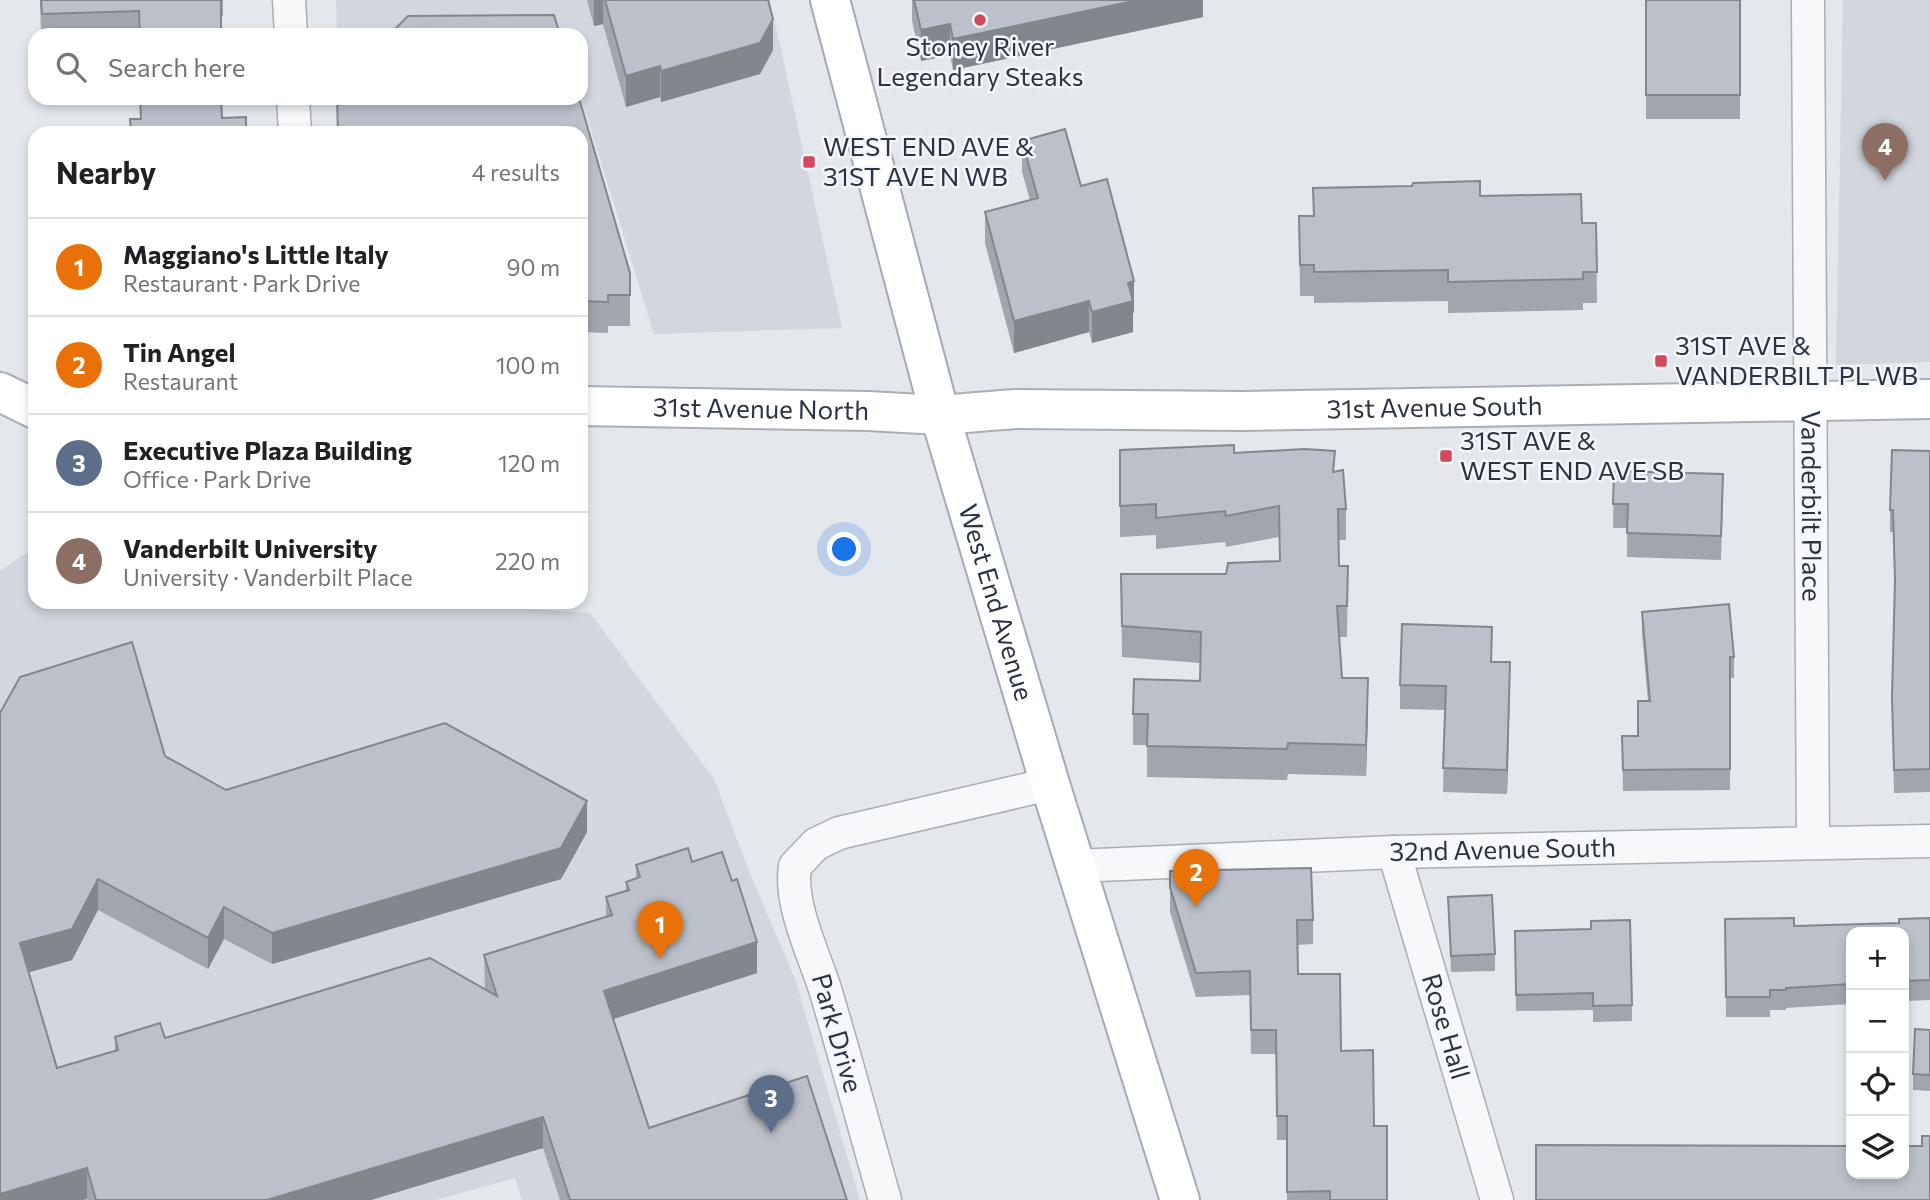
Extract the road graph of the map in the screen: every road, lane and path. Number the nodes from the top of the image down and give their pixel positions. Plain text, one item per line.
1 (289, 0) edge
2 (830, 0) edge
3 (1808, 0) edge
4 (291, 28) edge
5 (293, 105) edge
6 (295, 126) edge
7 (0, 392) edge
8 (1811, 400) junction
9 (1930, 400) edge
10 (28, 406) edge
11 (588, 406) edge
12 (940, 415) junction
13 (1049, 784) junction
14 (1930, 841) edge
15 (1813, 842) junction
16 (1394, 852) junction
17 (1076, 866) junction
18 (885, 1200) edge
19 (1180, 1200) edge
20 (1497, 1200) edge

1 - 4 street
2 - 12 main road, West End Avenue
3 - 8 street, Vanderbilt Place
5 - 6 street
7 - 10 main road
8 - 9 main road, 31st Avenue South
8 - 12 main road, 31st Avenue South
8 - 15 street, Vanderbilt Place
11 - 12 main road, 31st Avenue North
12 - 13 main road, West End Avenue
13 - 17 main road, West End Avenue
13 - 18 street, Park Drive
14 - 15 street, 32nd Avenue South
15 - 16 street, 32nd Avenue South
16 - 17 street, 32nd Avenue South
16 - 20 street, Rose Hall
17 - 19 main road, West End Avenue

